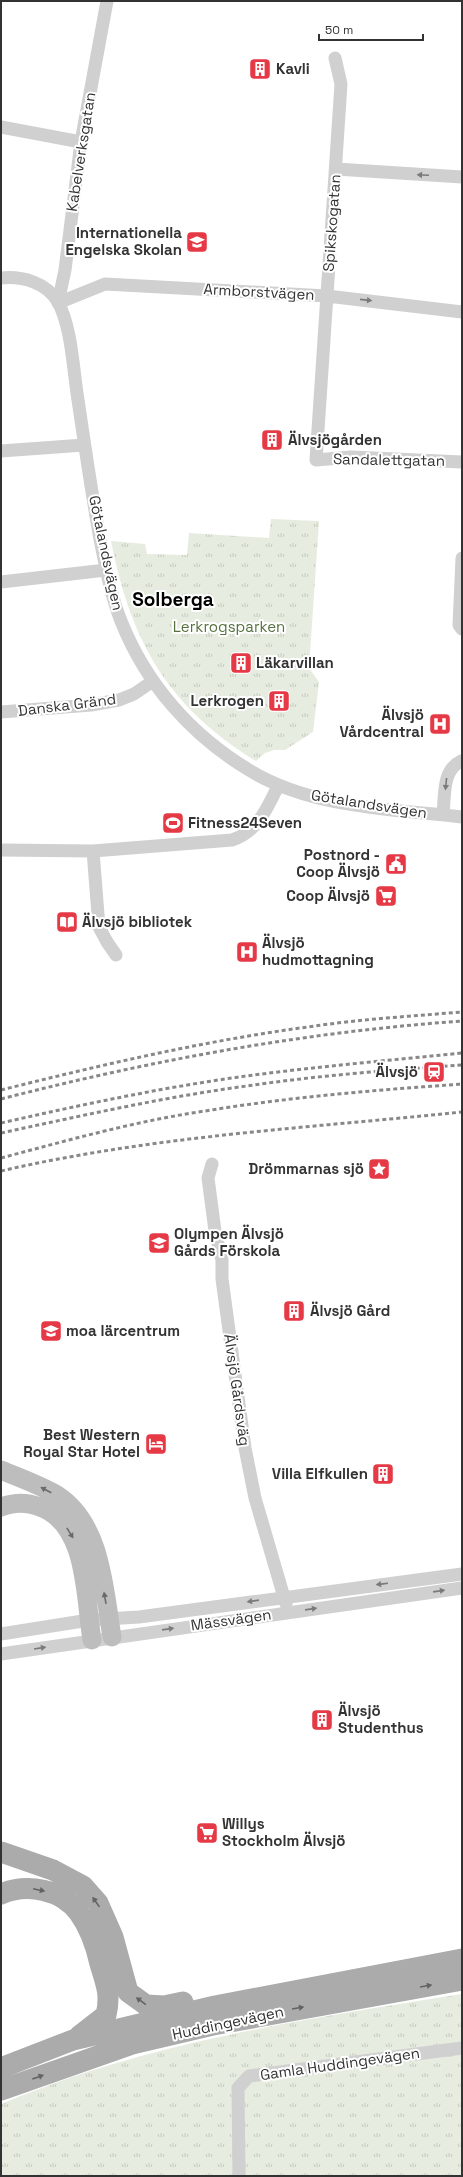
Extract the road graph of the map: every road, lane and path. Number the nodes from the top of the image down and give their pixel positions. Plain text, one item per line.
1 (107, 1) edge
2 (335, 58) dead end
3 (1, 127) edge
4 (81, 142) junction
5 (336, 170) junction
6 (462, 177) edge
7 (1, 278) edge
8 (327, 296) junction
9 (58, 303) junction
10 (462, 312) edge
11 (84, 445) junction
12 (1, 451) edge
13 (316, 460) joint
14 (462, 462) edge
15 (462, 558) edge
16 (106, 570) junction
17 (1, 582) edge
18 (462, 629) edge
19 (153, 681) junction
20 (1, 712) edge
21 (462, 758) edge
22 (278, 786) junction
23 (443, 815) junction
24 (462, 817) edge
25 (1, 850) edge
26 (92, 850) junction
27 (28, 851) junction
28 (1, 855) edge
29 (116, 955) dead end
30 (212, 1164) dead end
31 (1, 1470) edge
32 (1, 1507) edge
33 (462, 1574) edge
34 (462, 1588) edge
35 (284, 1597) junction
36 (288, 1612) junction
37 (89, 1620) junction
38 (111, 1628) junction
39 (1, 1634) edge
40 (92, 1640) junction
41 (1, 1654) edge
42 (1, 1852) edge
43 (1, 1894) edge
44 (104, 1938) junction
45 (462, 1959) edge
46 (384, 1973) junction
47 (462, 1980) edge
48 (73, 2040) junction
49 (462, 2048) edge
50 (1, 2068) edge
51 (1, 2090) edge
52 (239, 2176) edge

1 - 4 street, Kabelverksgatan
2 - 5 street, Spikskogatan
3 - 4 street
4 - 9 street, Kabelverksgatan
6 -> 5 street
5 - 8 street, Spikskogatan
7 - 9 street, Götalandsvägen
8 - 9 street, Armborstvägen
8 -> 10 street, Armborstvägen
8 - 13 street, Spikskogatan
9 - 11 street, Götalandsvägen
11 - 12 street
11 - 16 street, Götalandsvägen
13 - 14 street, Sandalettgatan
15 - 18 street
16 - 17 street
16 - 19 street, Götalandsvägen
19 - 20 street, Danska Gränd
19 - 22 street, Götalandsvägen
21 -> 23 street
22 - 23 street, Götalandsvägen
22 - 26 street
23 - 24 street, Götalandsvägen
25 - 27 street
26 - 27 street
26 - 29 street
27 - 28 street
30 - 35 street, Älvsjö Gårdsväg
38 -> 31 main road
32 -> 37 main road
33 -> 35 street, Mässvägen
36 -> 34 street, Mässvägen
35 - 36 street, Älvsjö Gårdsväg
35 -> 38 street, Mässvägen
38 -> 36 street, Mässvägen
37 - 38 street, Mässvägen
37 - 39 street, Mässvägen
37 - 40 main road
38 - 40 street, Mässvägen
41 -> 40 street, Mässvägen
44 -> 42 main road
43 -> 44 main road
46 -> 44 main road
44 - 48 main road
45 - 46 main road, Huddingevägen
46 - 48 main road, Huddingevägen
51 -> 47 main road, Huddingevägen
48 - 50 main road, Huddingevägen
49 - 52 street, Gamla Huddingevägen

